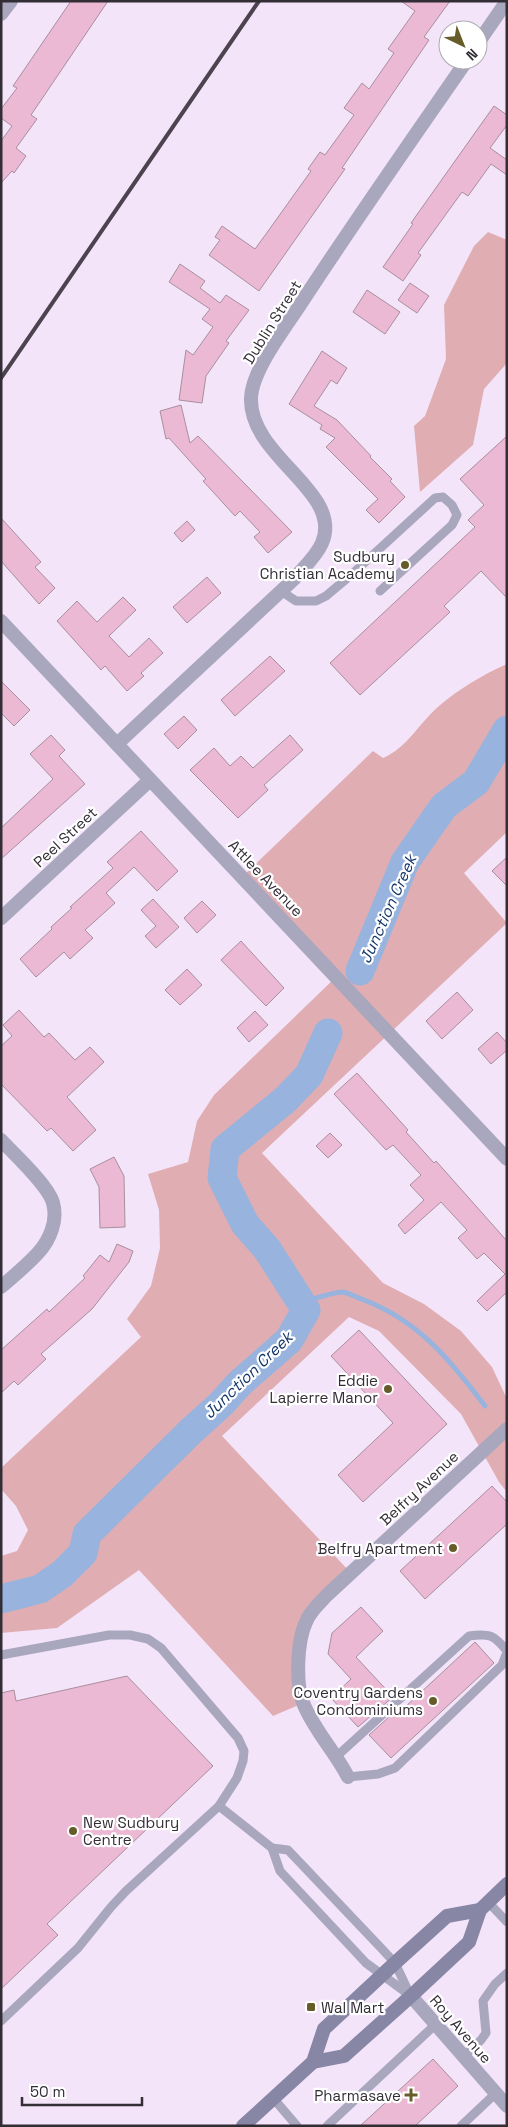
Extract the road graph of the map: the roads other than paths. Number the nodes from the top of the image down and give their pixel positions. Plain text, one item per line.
1 (10, 1) edge
2 (507, 2) edge
3 (1, 14) edge
4 (488, 30) edge
5 (460, 70) edge
6 (281, 591) junction
7 (380, 591) dead end
8 (1, 621) edge
9 (117, 744) junction
10 (150, 780) junction
11 (1, 918) edge
12 (1, 1140) edge
13 (507, 1158) edge
14 (1, 1287) edge
15 (507, 1429) edge
16 (507, 1652) edge
17 (1, 1655) edge
18 (337, 1756) junction
19 (348, 1777) joint
20 (219, 1806) junction
21 (272, 1848) junction
22 (507, 1884) edge
23 (484, 1906) junction
24 (507, 1922) edge
25 (395, 1963) junction
26 (507, 1973) edge
27 (381, 1976) junction
28 (410, 1996) junction
29 (1, 2021) edge
30 (436, 2024) junction
31 (464, 2056) junction
32 (313, 2062) junction
33 (496, 2093) junction
34 (272, 2098) junction
35 (507, 2106) edge
36 (243, 2126) edge
37 (297, 2126) edge
38 (327, 2126) edge
39 (461, 2126) edge

1 - 3 street
2 - 4 street
5 - 6 street, Dublin Street
6 - 7 lane
6 - 9 street, Dublin Street
8 - 9 street, Attlee Avenue
9 - 10 street, Attlee Avenue
10 - 11 street, Peel Street
10 - 13 street, Attlee Avenue
12 - 14 street
15 - 18 street, Belfry Avenue
16 - 18 lane
16 - 19 lane
17 - 20 lane
18 - 19 street, Belfry Avenue
20 - 21 lane
20 - 29 lane
21 - 25 lane
21 - 27 lane
22 - 23 main road
23 - 24 lane
23 - 25 main road
23 - 28 main road
25 - 27 main road
25 - 28 lane
26 - 31 lane
27 - 28 lane
27 - 32 main road
28 - 30 street, Roy Avenue
28 - 32 main road
30 - 31 street, Roy Avenue
30 - 38 lane
31 - 33 street, Roy Avenue
32 - 34 main road
33 - 35 street, Roy Avenue
33 - 39 lane
34 - 36 main road
34 - 37 lane

